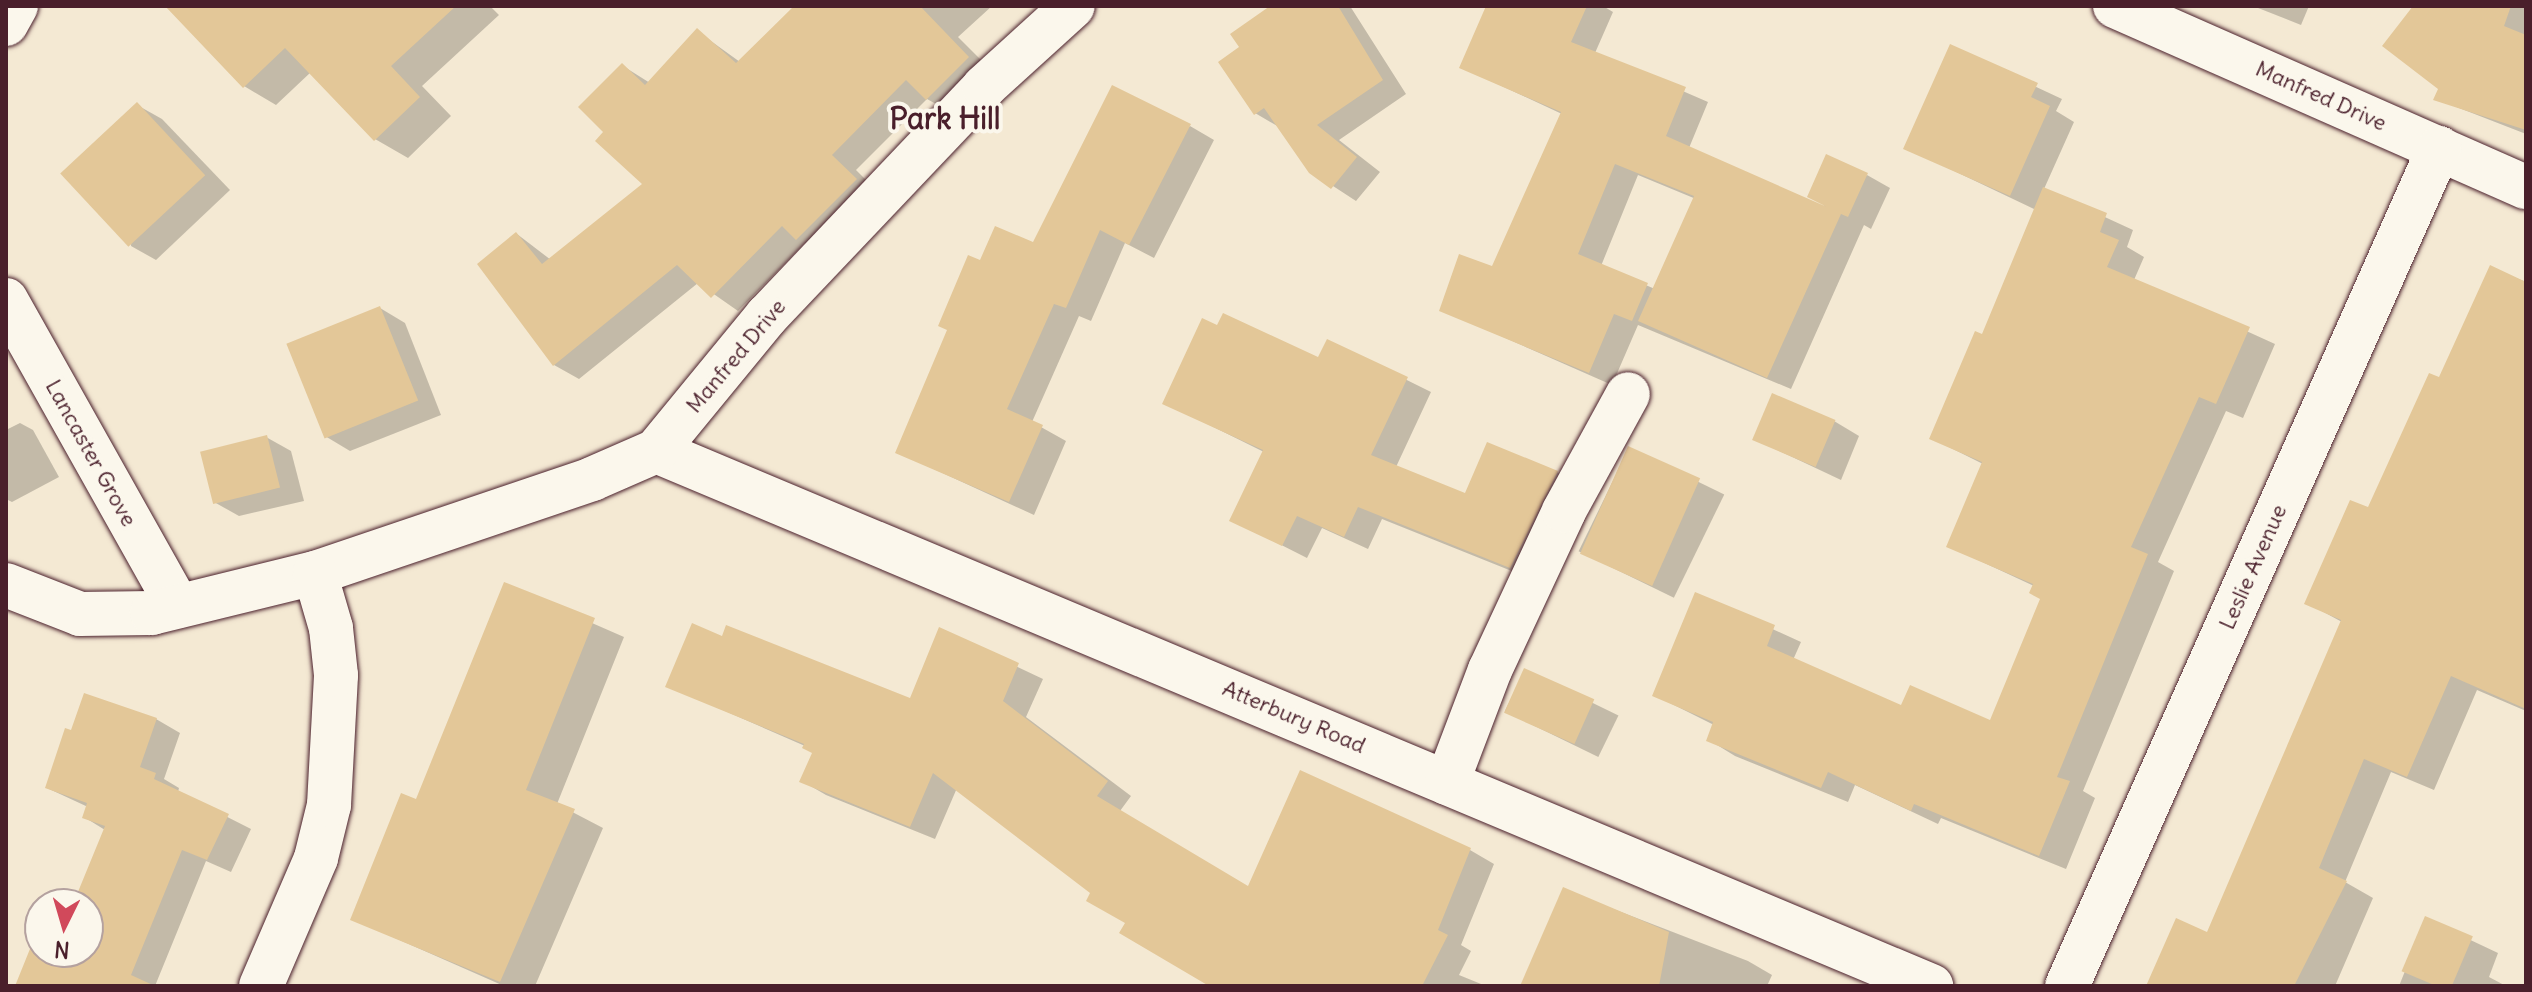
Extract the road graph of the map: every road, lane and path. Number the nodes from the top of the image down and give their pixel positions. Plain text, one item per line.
1 (16, 6) edge
2 (1073, 6) edge
3 (2115, 6) edge
4 (6, 24) edge
5 (2439, 148) junction
6 (2526, 187) edge
7 (6, 300) edge
8 (1628, 394) dead end
9 (656, 451) junction
10 (315, 573) junction
11 (6, 585) edge
12 (178, 606) junction
13 (1447, 783) junction
14 (261, 986) edge
15 (1931, 986) edge
16 (2067, 986) edge

1 - 4 street
2 - 9 street, Manfred Drive
3 - 5 street, Manfred Drive
5 - 6 street, Manfred Drive
5 - 16 street, Leslie Avenue
7 - 12 street, Lancaster Grove
8 - 13 street
9 - 10 street, Manfred Drive
9 - 13 street, Atterbury Road
10 - 12 street, Manfred Drive
10 - 14 street
11 - 12 street, Manfred Drive
13 - 15 street, Atterbury Road

